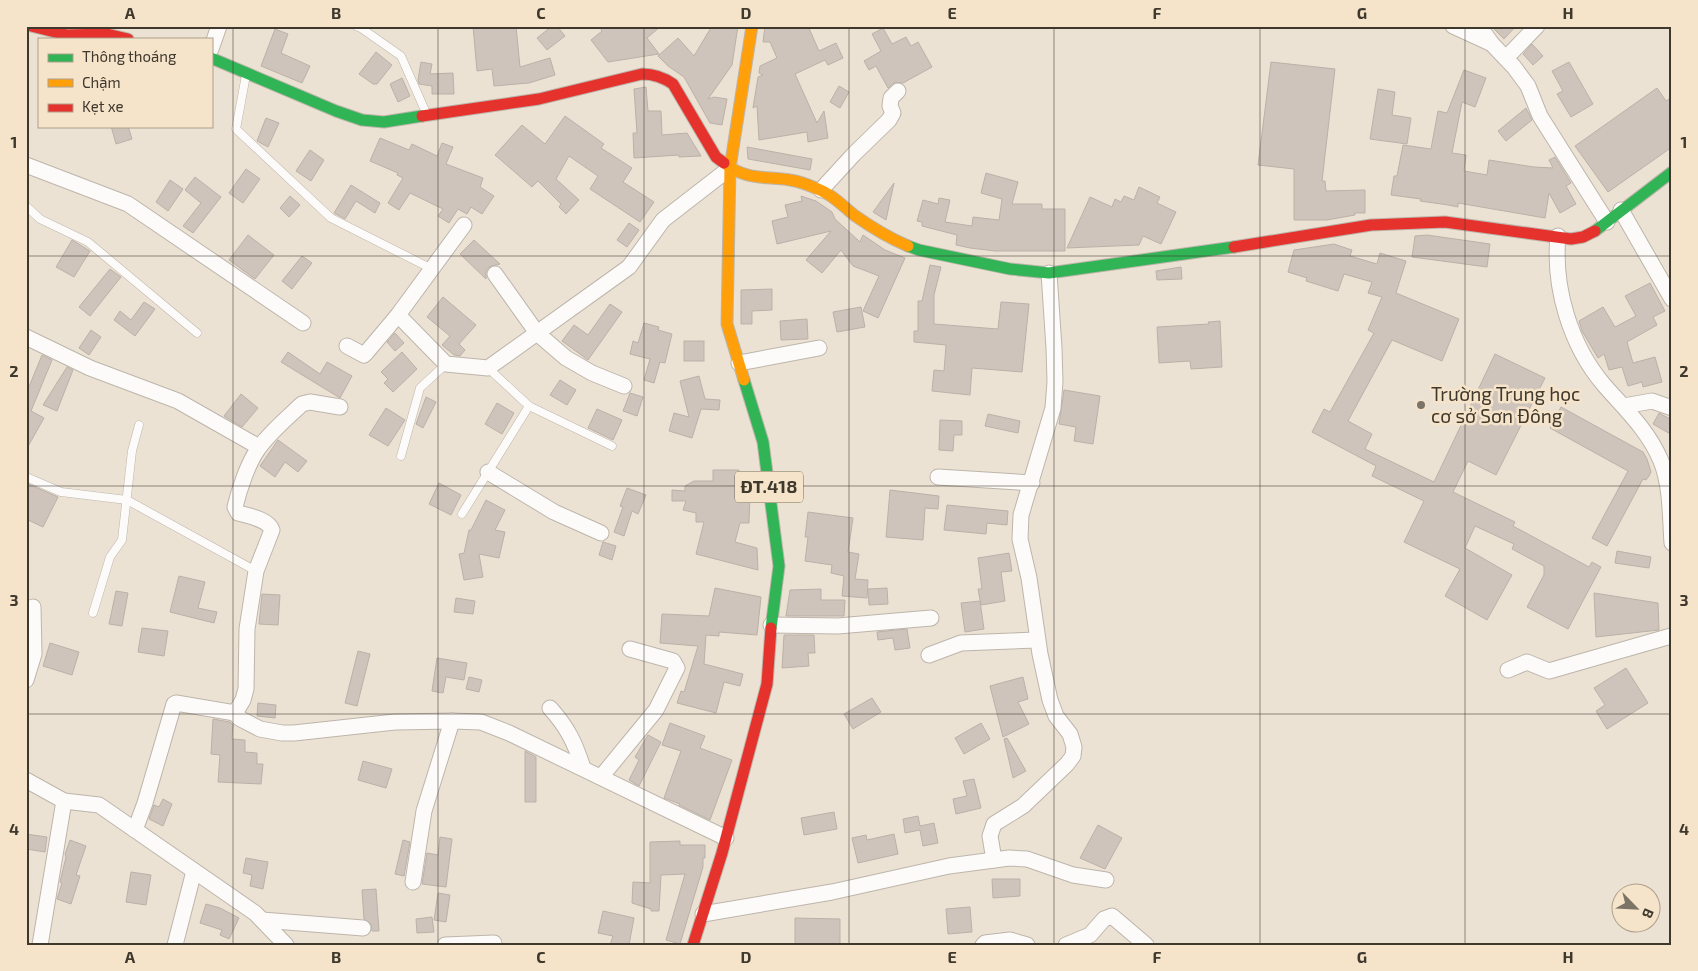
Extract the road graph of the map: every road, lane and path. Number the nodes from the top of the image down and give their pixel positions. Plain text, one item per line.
1 (31, 26) edge
2 (219, 26) edge
3 (356, 26) edge
4 (752, 26) edge
5 (1453, 26) edge
6 (1479, 26) edge
7 (1537, 26) edge
8 (124, 38) edge
9 (1492, 44) junction
10 (212, 46) edge
11 (212, 58) edge
12 (1506, 58) junction
13 (246, 72) junction
14 (898, 91) dead end
15 (427, 116) junction
16 (26, 166) edge
17 (730, 168) junction
18 (1672, 172) edge
19 (821, 190) junction
20 (26, 206) edge
21 (1621, 210) junction
22 (1607, 222) junction
23 (464, 225) dead end
24 (1558, 236) junction
25 (432, 269) junction
26 (1048, 273) junction
27 (495, 274) dead end
28 (1672, 299) edge
29 (398, 315) junction
30 (303, 323) dead end
31 (197, 333) dead end
32 (537, 333) junction
33 (26, 337) edge
34 (347, 346) dead end
35 (819, 348) dead end
36 (739, 363) junction
37 (446, 364) junction
38 (488, 368) junction
39 (624, 386) dead end
40 (529, 406) junction
41 (1624, 406) junction
42 (340, 407) dead end
43 (1672, 408) edge
44 (139, 425) dead end
45 (612, 446) dead end
46 (259, 447) junction
47 (401, 456) dead end
48 (488, 472) junction
49 (938, 476) dead end
50 (26, 477) edge
51 (1032, 483) junction
52 (127, 500) junction
53 (462, 514) dead end
54 (601, 533) dead end
55 (1672, 543) edge
56 (256, 571) junction
57 (33, 607) dead end
58 (93, 613) dead end
59 (931, 618) dead end
60 (771, 625) junction
61 (1671, 635) edge
62 (1038, 640) junction
63 (630, 649) dead end
64 (929, 655) dead end
65 (1508, 670) dead end
66 (26, 680) edge
67 (550, 708) dead end
68 (235, 713) junction
69 (452, 721) junction
70 (583, 768) junction
71 (601, 777) junction
72 (26, 780) edge
73 (64, 801) junction
74 (135, 830) junction
75 (726, 838) junction
76 (994, 860) junction
77 (194, 871) junction
78 (1106, 880) dead end
79 (413, 882) dead end
80 (703, 914) junction
81 (262, 920) junction
82 (363, 928) dead end
83 (494, 943) dead end
84 (40, 945) edge
85 (175, 945) edge
86 (286, 945) edge
87 (445, 945) edge
88 (693, 945) edge
89 (983, 945) edge
90 (1027, 945) edge
91 (1066, 945) edge
92 (1146, 945) edge

1 - 8 street
2 - 10 street
3 - 15 lane
4 - 17 street, ĐT.418
5 - 9 street
6 - 9 street
7 - 12 street
9 - 12 street
11 - 13 street
12 - 22 street
13 - 15 street
13 - 25 lane
14 - 19 street
15 - 17 street
16 - 30 street
17 - 19 street
17 - 32 street
17 - 36 street, ĐT.418
18 - 21 street
19 - 26 street
20 - 31 lane
21 - 22 street
21 - 28 street
22 - 24 street
23 - 25 street
24 - 26 street
24 - 41 street
25 - 29 street
26 - 51 street
27 - 32 street
29 - 34 street
29 - 37 street
32 - 38 street
32 - 39 street
33 - 46 street
35 - 36 street
36 - 60 street, ĐT.418
37 - 38 street
37 - 47 lane
38 - 40 lane
40 - 45 lane
40 - 48 lane
41 - 43 street
41 - 55 street
42 - 46 street
44 - 52 lane
46 - 56 street
48 - 53 lane
48 - 54 street
49 - 51 street
50 - 52 lane
51 - 62 street
52 - 56 lane
52 - 58 lane
56 - 68 street
57 - 66 street
59 - 60 street
60 - 75 street, ĐT.418
61 - 65 street
62 - 64 street
62 - 76 street
63 - 71 street
67 - 70 street
68 - 69 street
68 - 74 street
69 - 70 street
69 - 79 street
70 - 71 street
71 - 75 street
72 - 73 street
73 - 74 street
73 - 84 street
74 - 77 street
75 - 80 street, ĐT.418
76 - 78 street
76 - 80 street
77 - 81 street
77 - 85 street
80 - 88 street, ĐT.418
81 - 82 street
81 - 86 street
83 - 87 street
89 - 90 street
91 - 92 street

